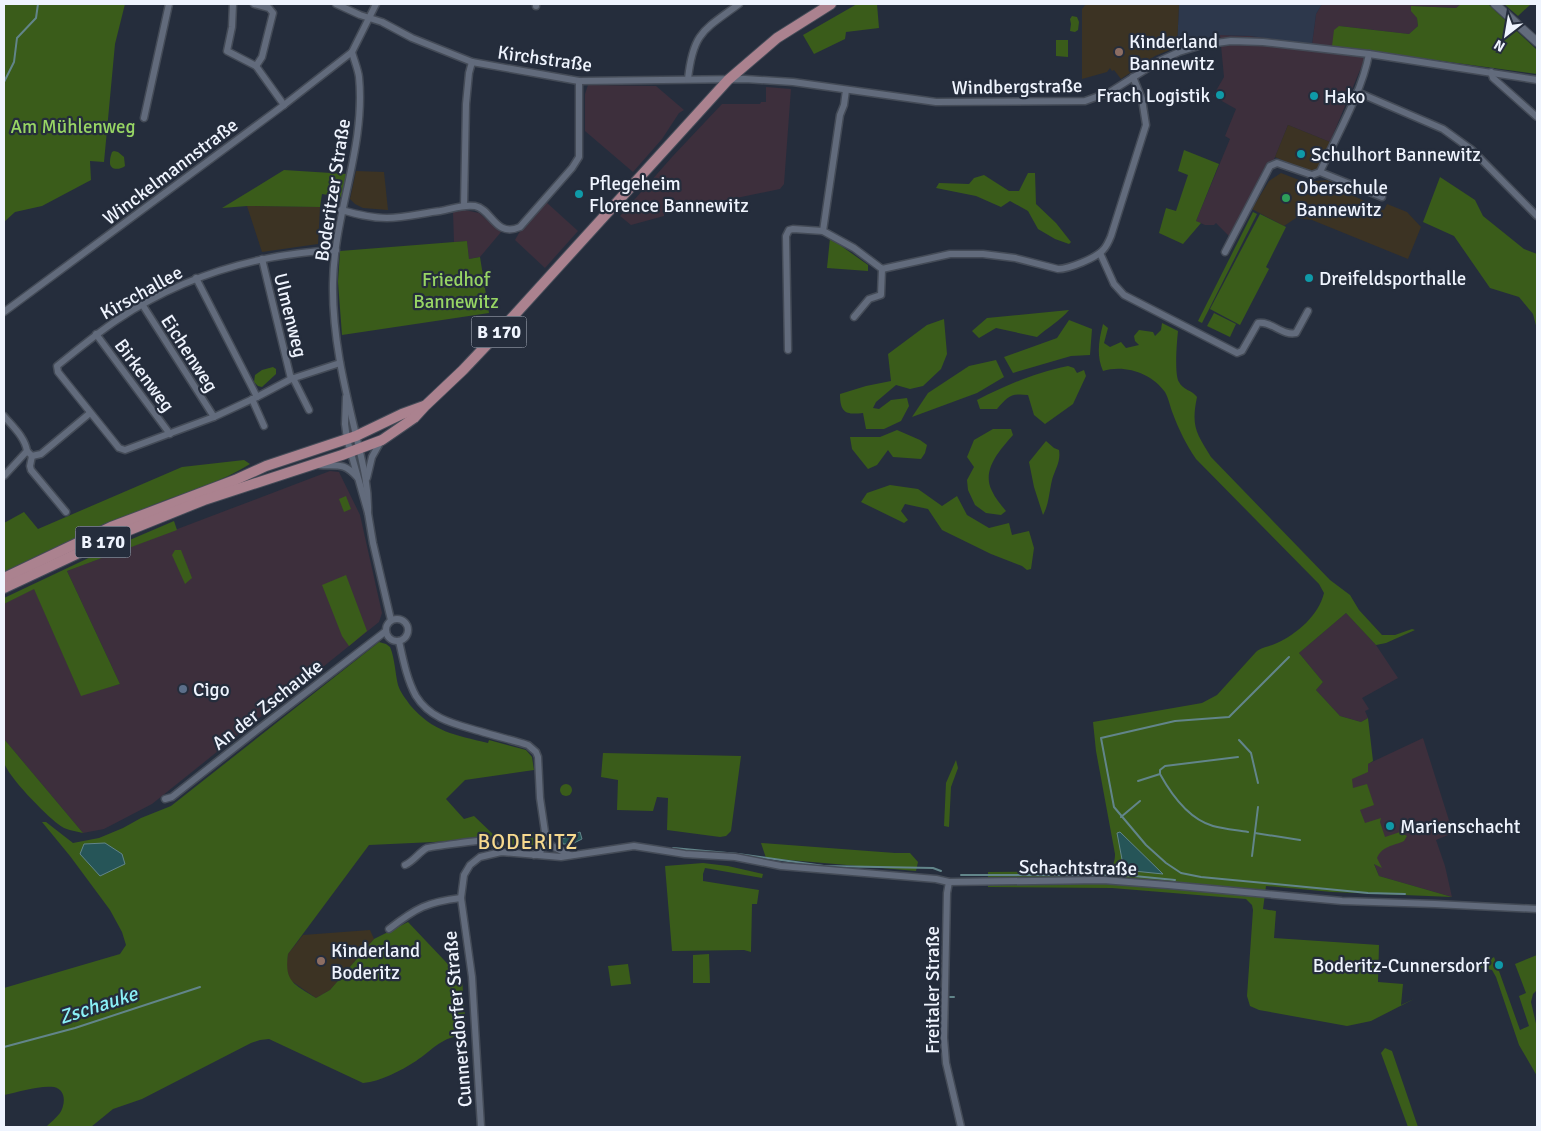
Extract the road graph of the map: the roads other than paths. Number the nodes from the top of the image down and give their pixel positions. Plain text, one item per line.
1 (169, 4) edge
2 (233, 4) edge
3 (254, 4) edge
4 (336, 4) edge
5 (376, 4) edge
6 (739, 4) edge
7 (831, 4) edge
8 (1495, 4) edge
9 (368, 18) junction
10 (1537, 42) edge
11 (352, 52) junction
12 (1369, 54) junction
13 (472, 62) junction
14 (256, 66) junction
15 (1491, 72) junction
16 (1133, 77) junction
17 (688, 79) junction
18 (1536, 79) edge
19 (728, 80) junction
20 (579, 81) junction
21 (846, 90) junction
22 (1357, 92) junction
23 (284, 104) junction
24 (1537, 117) edge
25 (144, 118) dead end
26 (1320, 172) junction
27 (1382, 197) dead end
28 (464, 206) junction
29 (341, 210) junction
30 (1537, 216) edge
31 (823, 231) junction
32 (336, 250) junction
33 (1225, 252) dead end
34 (1100, 253) junction
35 (262, 259) junction
36 (882, 269) junction
37 (196, 278) junction
38 (142, 304) junction
39 (1308, 310) dead end
40 (4, 312) edge
41 (854, 317) dead end
42 (96, 334) junction
43 (788, 350) dead end
44 (340, 363) junction
45 (292, 378) junction
46 (255, 398) junction
47 (425, 406) junction
48 (309, 410) dead end
49 (90, 413) junction
50 (4, 416) edge
51 (214, 417) junction
52 (264, 426) dead end
53 (170, 434) junction
54 (352, 438) junction
55 (382, 440) junction
56 (355, 450) junction
57 (29, 453) junction
58 (310, 465) junction
59 (4, 476) edge
60 (358, 478) junction
61 (366, 479) junction
62 (66, 512) dead end
63 (368, 513) junction
64 (4, 578) edge
65 (4, 588) edge
66 (392, 620) junction
67 (386, 632) junction
68 (398, 641) junction
69 (166, 799) dead end
70 (546, 839) junction
71 (501, 852) junction
72 (534, 855) junction
73 (570, 855) junction
74 (405, 865) dead end
75 (949, 882) junction
76 (461, 898) junction
77 (1537, 909) edge
78 (389, 929) dead end
79 (481, 1127) edge
80 (961, 1127) edge

1 - 25 street
2 - 14 street
3 - 14 street
4 - 9 street, Kirchstraße
5 - 9 street
6 - 17 street
7 - 19 main road, B 170
8 - 10 street
9 - 11 street
9 - 13 street, Kirchstraße
11 - 23 street, Winckelmannstraße
11 - 29 street, Boderitzer Straße
12 - 15 street, Windbergstraße
12 - 16 street, Windbergstraße
12 - 22 street
13 - 20 street, Kirchstraße
13 - 28 street
14 - 23 street
15 - 18 street, Windbergstraße
15 - 24 street
16 - 21 street, Windbergstraße
16 - 34 street
17 - 19 street, Kirchstraße
17 - 20 street, Kirchstraße
19 - 21 street, Windbergstraße
19 - 47 main road, B 170
20 - 28 street
21 - 31 street
22 - 26 street
22 - 30 street
23 - 40 street, Winckelmannstraße
26 - 27 street
26 - 33 street
28 - 29 street
29 - 32 street, Boderitzer Straße
31 - 36 street
31 - 43 street
32 - 35 street, Kirschallee
32 - 44 street, Boderitzer Straße
34 - 36 street
34 - 39 street
35 - 37 street, Kirschallee
35 - 45 street, Ulmenweg
36 - 41 street
37 - 38 street, Kirschallee
37 - 46 street
38 - 42 street, Kirschallee
38 - 51 street, Eichenweg
42 - 49 street, Kirschallee
42 - 53 street, Birkenweg
44 - 45 street
44 - 54 street, Boderitzer Straße
45 - 46 street
45 - 48 street, Ulmenweg
46 - 51 street
46 - 52 street
47 - 54 main road, B 170
47 - 55 main road, B 170
49 - 53 street
49 - 57 street
50 - 57 street
51 - 53 street
54 - 56 street, Boderitzer Straße
54 - 64 main road, B 170
55 - 56 main road, B 170
55 - 61 street, Boderitzer Straße
56 - 58 main road, B 170
56 - 60 street, Boderitzer Straße
56 - 61 street, Boderitzer Straße
57 - 59 street
57 - 62 street
58 - 60 street
58 - 65 main road, B 170
60 - 63 street, Boderitzer Straße
61 - 63 street, Boderitzer Straße
63 - 66 street, Boderitzer Straße
66 - 67 street
66 - 68 street
67 - 68 street
67 - 69 street, An der Zschauke
68 - 70 street
70 - 72 street
70 - 73 street
71 - 72 street, Schachtstraße
71 - 74 street
71 - 76 street, Cunnersdorfer Straße
72 - 73 street, Schachtstraße
73 - 75 street, Schachtstraße
75 - 77 street, Schachtstraße
75 - 80 street, Freitaler Straße
76 - 78 street
76 - 79 street, Cunnersdorfer Straße

